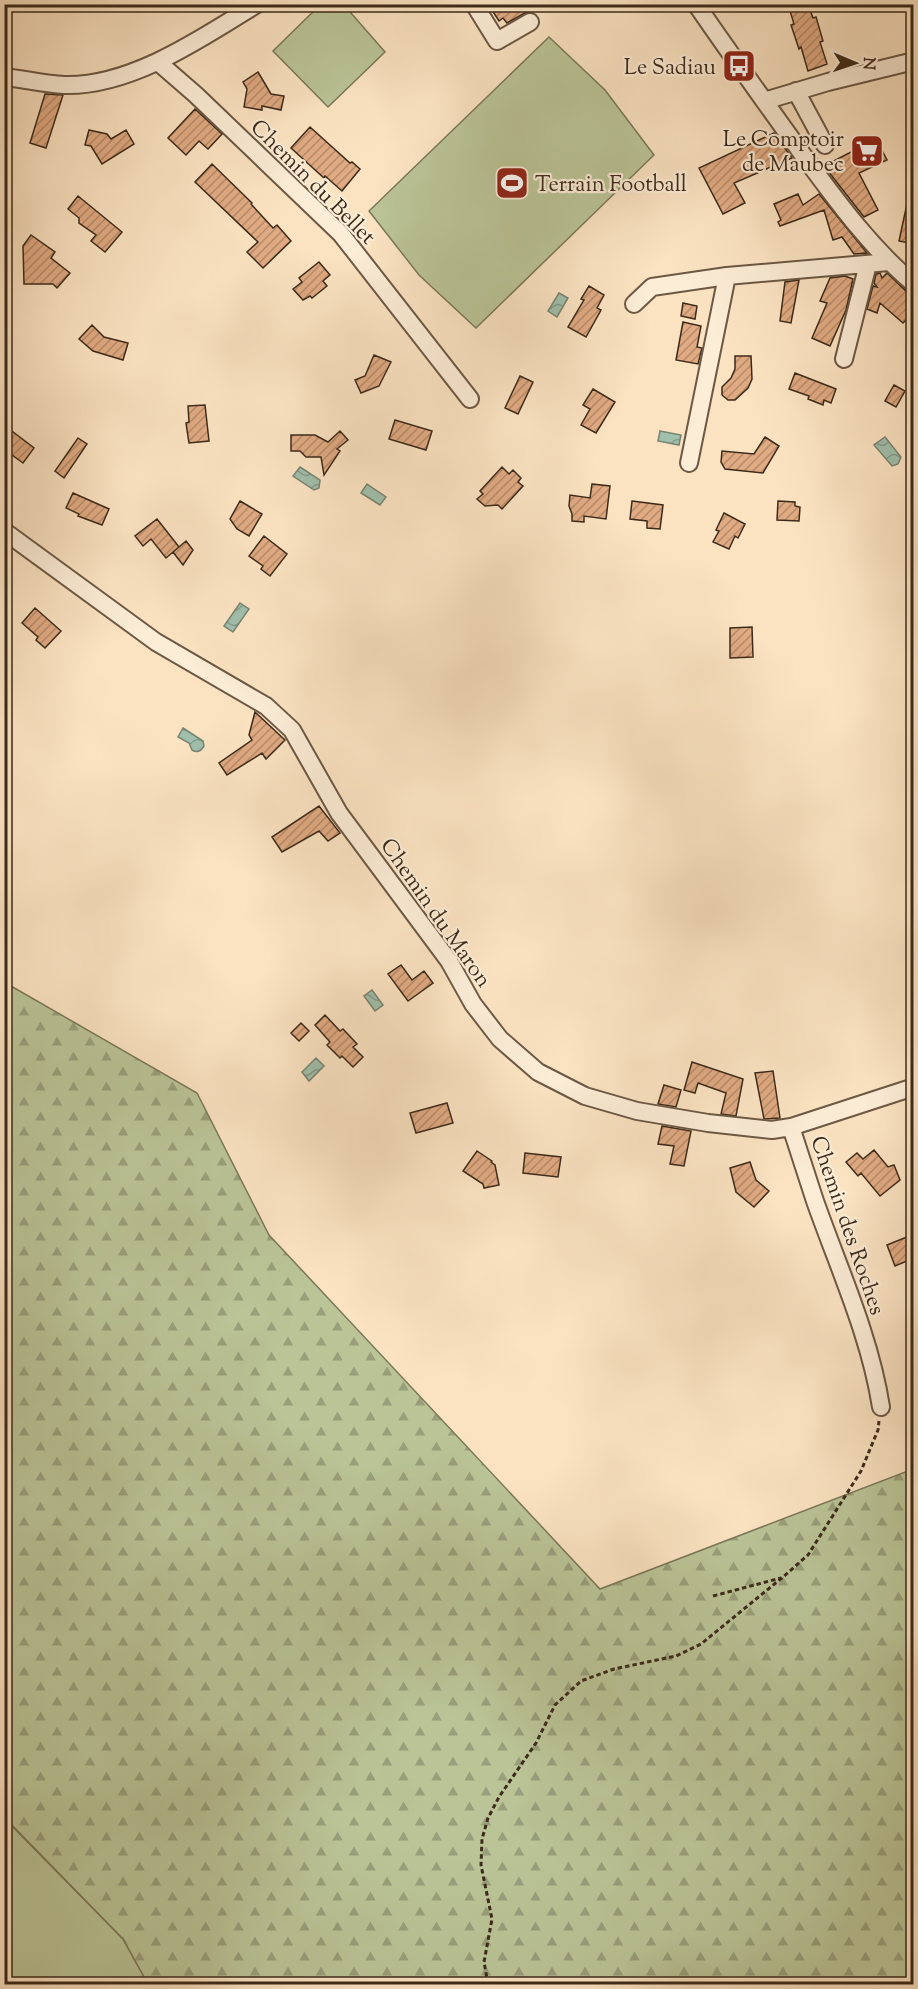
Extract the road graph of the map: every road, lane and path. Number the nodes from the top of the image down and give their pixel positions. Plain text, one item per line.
1 (257, 4) edge
2 (474, 4) edge
3 (696, 4) edge
4 (530, 22) dead end
5 (914, 61) edge
6 (158, 62) junction
7 (4, 77) edge
8 (796, 92) junction
9 (764, 101) junction
10 (825, 145) dead end
11 (889, 262) junction
12 (868, 264) junction
13 (727, 276) junction
14 (914, 284) edge
15 (634, 304) dead end
16 (844, 359) dead end
17 (470, 399) dead end
18 (688, 463) dead end
19 (4, 531) edge
20 (914, 1087) edge
21 (791, 1126) junction
22 (881, 1407) joint
23 (783, 1577) junction
24 (713, 1596) dead end
25 (488, 1984) edge

1 - 6 street
2 - 4 street
3 - 9 street
5 - 8 street
6 - 7 street
6 - 17 street, Chemin du Bellet
8 - 9 street
8 - 10 street
9 - 11 street
11 - 12 street
11 - 14 street
12 - 13 street
12 - 16 street
13 - 15 street
13 - 18 street
19 - 21 street, Chemin du Maron
20 - 21 street, Chemin du Maron
21 - 22 street, Chemin des Roches
22 - 23 path
23 - 24 path
23 - 25 path

